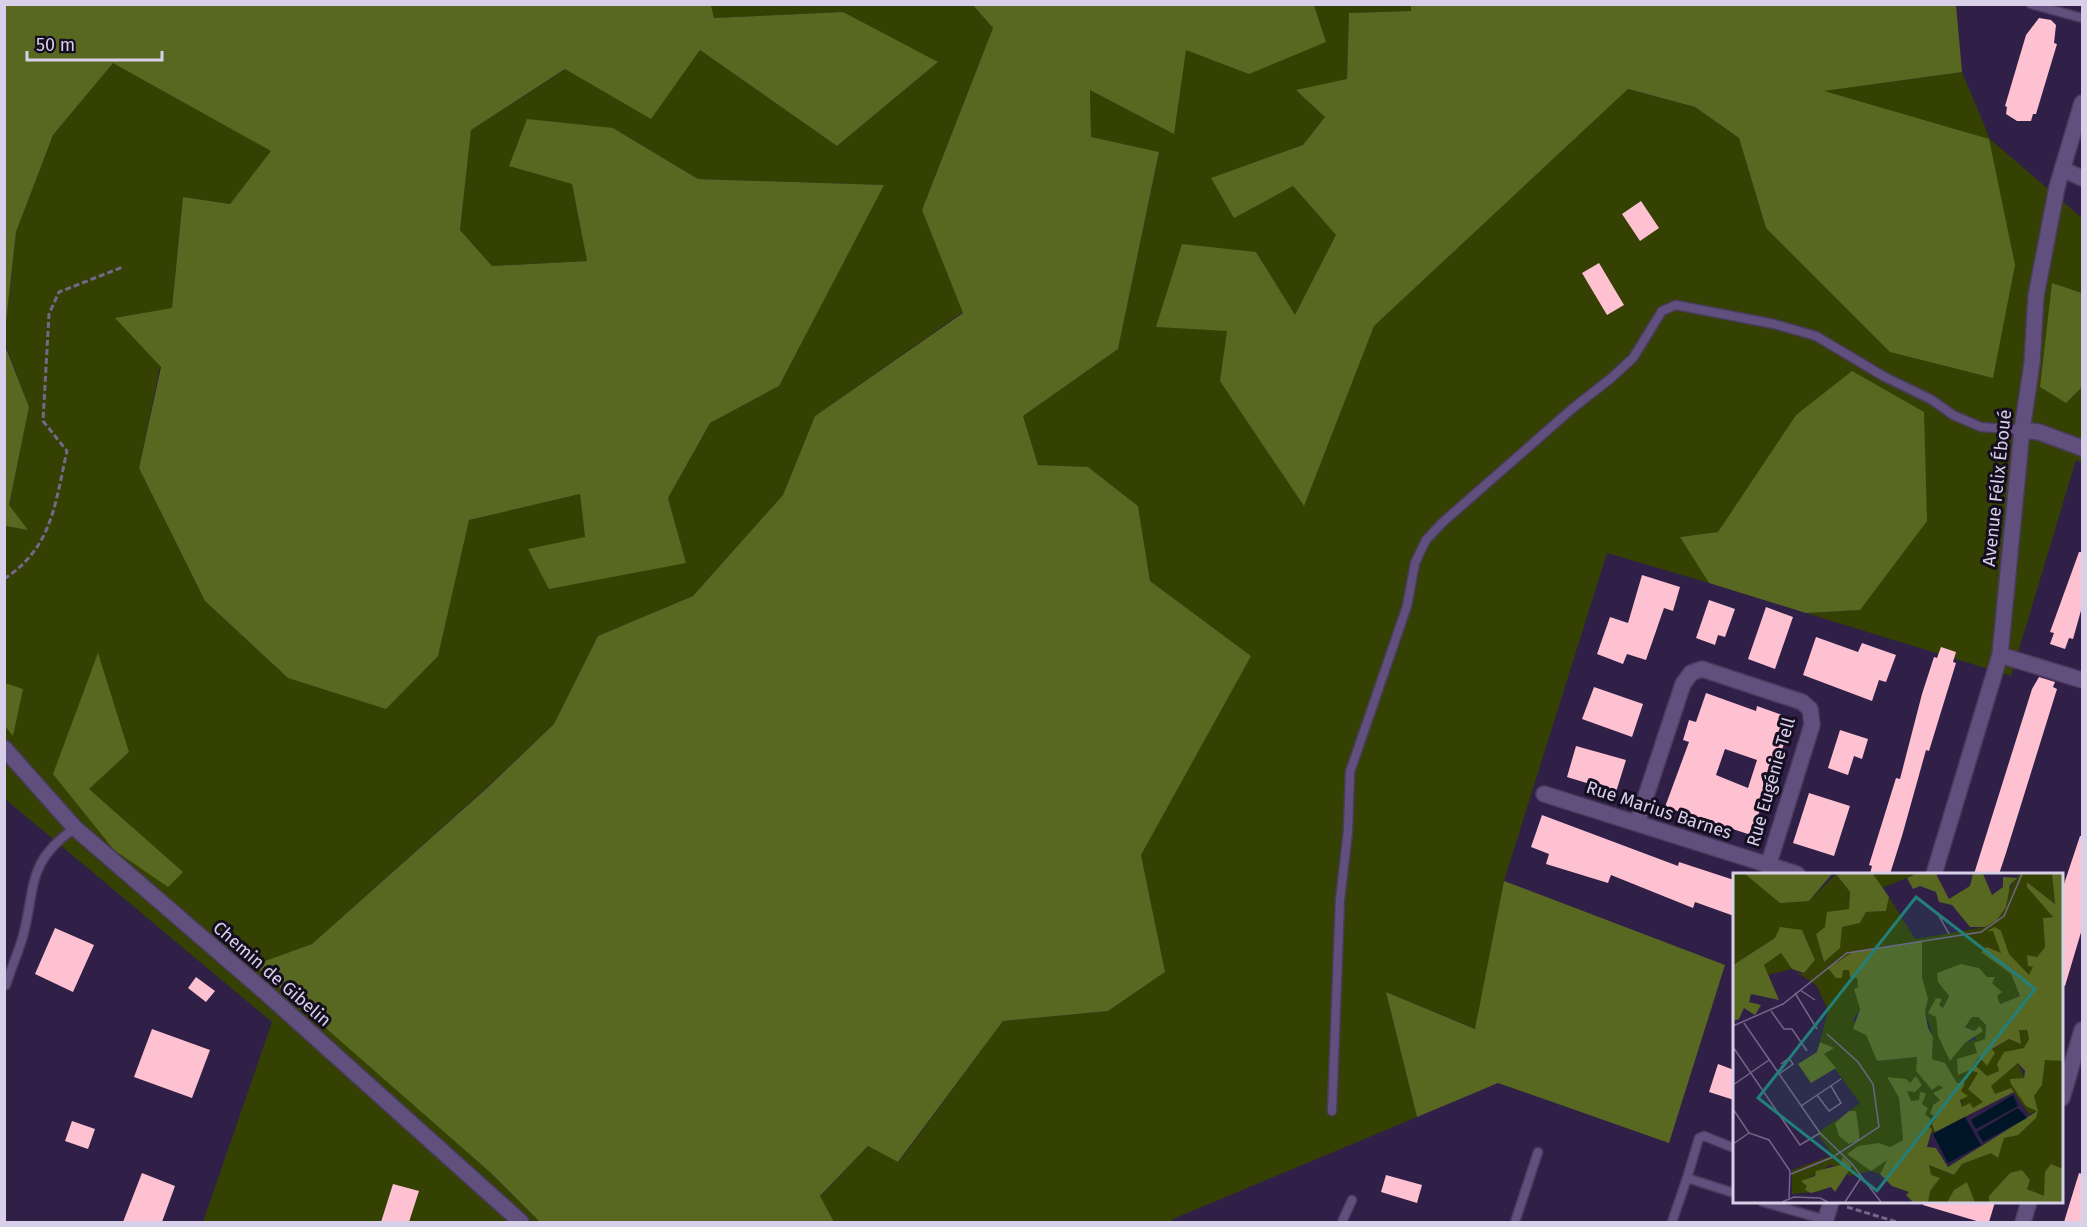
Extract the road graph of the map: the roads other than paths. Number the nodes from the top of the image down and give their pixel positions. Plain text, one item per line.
1 (2031, 4) edge
2 (2082, 18) edge
3 (2082, 103) edge
4 (2064, 170) junction
5 (2082, 178) edge
6 (2022, 430) junction
7 (2082, 448) edge
8 (2000, 655) junction
9 (2082, 680) edge
10 (4, 748) edge
11 (1544, 794) dead end
12 (1637, 823) junction
13 (75, 828) junction
14 (1768, 866) junction
15 (1793, 873) edge
16 (1934, 873) edge
17 (6, 985) edge
18 (2082, 1030) edge
19 (2063, 1092) edge
20 (1332, 1111) dead end
21 (1733, 1148) edge
22 (1538, 1152) dead end
23 (1687, 1178) junction
24 (1733, 1193) edge
25 (1352, 1200) dead end
26 (1766, 1203) edge
27 (1837, 1203) edge
28 (2029, 1203) edge
29 (1826, 1221) edge
30 (520, 1222) edge
31 (1342, 1222) edge
32 (1515, 1222) edge
33 (1672, 1222) edge
34 (2023, 1222) edge

1 - 2 lane
3 - 4 street, Avenue Félix Éboué
4 - 5 street
4 - 6 street, Avenue Félix Éboué
6 - 7 street
6 - 8 street, Avenue Félix Éboué
6 - 20 lane
8 - 9 street
8 - 16 street, Avenue Félix Éboué
10 - 13 street, Chemin de Gibelin
11 - 12 street, Rue Marius Barnes
12 - 14 street, Rue Marius Barnes
12 - 14 street, Rue Eugénie Tell
13 - 17 lane
13 - 30 street, Chemin de Gibelin
14 - 15 street, Rue Marius Barnes
18 - 19 street
21 - 23 lane
22 - 32 lane
23 - 24 lane
23 - 33 lane
25 - 31 lane
26 - 29 lane
27 - 29 street
28 - 34 street

